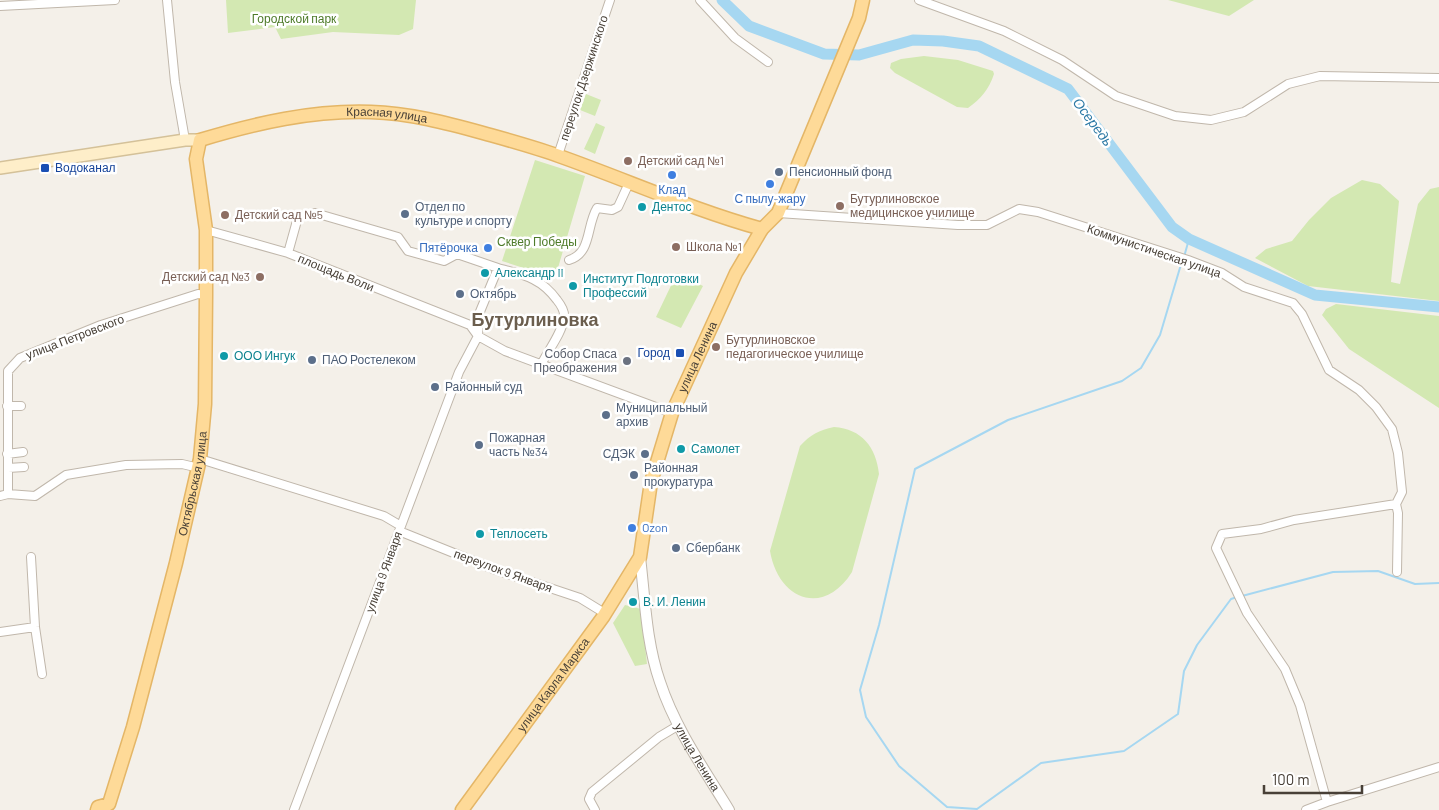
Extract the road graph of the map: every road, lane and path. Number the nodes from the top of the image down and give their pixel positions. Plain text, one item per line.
1 (116, 0) edge
2 (166, 0) edge
3 (610, 0) edge
4 (700, 0) edge
5 (863, 0) edge
6 (919, 0) edge
7 (0, 6) edge
8 (768, 62) dead end
9 (1439, 78) edge
10 (185, 140) junction
11 (200, 140) junction
12 (558, 155) junction
13 (0, 168) edge
14 (629, 183) junction
15 (778, 213) junction
16 (762, 229) junction
17 (206, 230) junction
18 (288, 254) junction
19 (569, 260) dead end
20 (498, 268) junction
21 (206, 295) junction
22 (478, 336) junction
23 (542, 363) junction
24 (7, 406) junction
25 (21, 406) dead end
26 (672, 413) junction
27 (23, 452) dead end
28 (8, 454) junction
29 (200, 463) junction
30 (24, 467) dead end
31 (8, 468) junction
32 (4, 495) edge
33 (1396, 504) junction
34 (400, 528) junction
35 (31, 557) dead end
36 (640, 557) junction
37 (1397, 572) dead end
38 (606, 614) junction
39 (35, 627) junction
40 (0, 632) edge
41 (42, 674) dead end
42 (679, 725) junction
43 (1439, 767) edge
44 (1326, 802) junction
45 (97, 810) edge
46 (294, 810) edge
47 (462, 810) edge
48 (595, 810) edge
49 (730, 810) edge
50 (1306, 810) edge

1 - 7 street
2 - 10 street
3 - 12 street, переулок Дзержинского
4 - 8 street
5 - 15 main road, улица Ленина
6 - 9 street
10 - 11 main road, Красная улица
10 - 13 main road, Красная улица
11 - 12 main road, Красная улица
11 - 17 main road, Октябрьская улица
12 - 14 main road, Красная улица
14 - 16 main road, Красная улица
14 - 19 street
15 - 16 main road, улица Ленина
15 - 33 street, Коммунистическая улица
16 - 26 main road, улица Ленина
17 - 18 street
17 - 21 main road, Октябрьская улица
18 - 20 street, площадь Воли
18 - 22 street, площадь Воли
20 - 22 street
20 - 23 street, площадь Воли
21 - 24 street, улица Петровского
21 - 29 main road, Октябрьская улица
22 - 23 street, площадь Воли
22 - 34 street, улица 9 Января
23 - 26 street, площадь Воли
24 - 25 street
24 - 28 street, улица Петровского
26 - 36 main road, улица Ленина
27 - 28 street
28 - 31 street, улица Петровского
29 - 32 street, улица Петровского
29 - 34 street, переулок 9 Января
29 - 45 main road, Октябрьская улица
30 - 31 street
31 - 32 street, улица Петровского
33 - 37 street, Коммунистическая улица
33 - 44 street
34 - 38 street, переулок 9 Января
34 - 46 street, улица 9 Января
35 - 39 street
36 - 38 main road, улица Карла Маркса
36 - 42 street, улица Ленина
38 - 47 main road, улица Карла Маркса
39 - 40 street
39 - 41 street
42 - 48 street
42 - 49 street, улица Ленина
43 - 44 street
44 - 50 street

